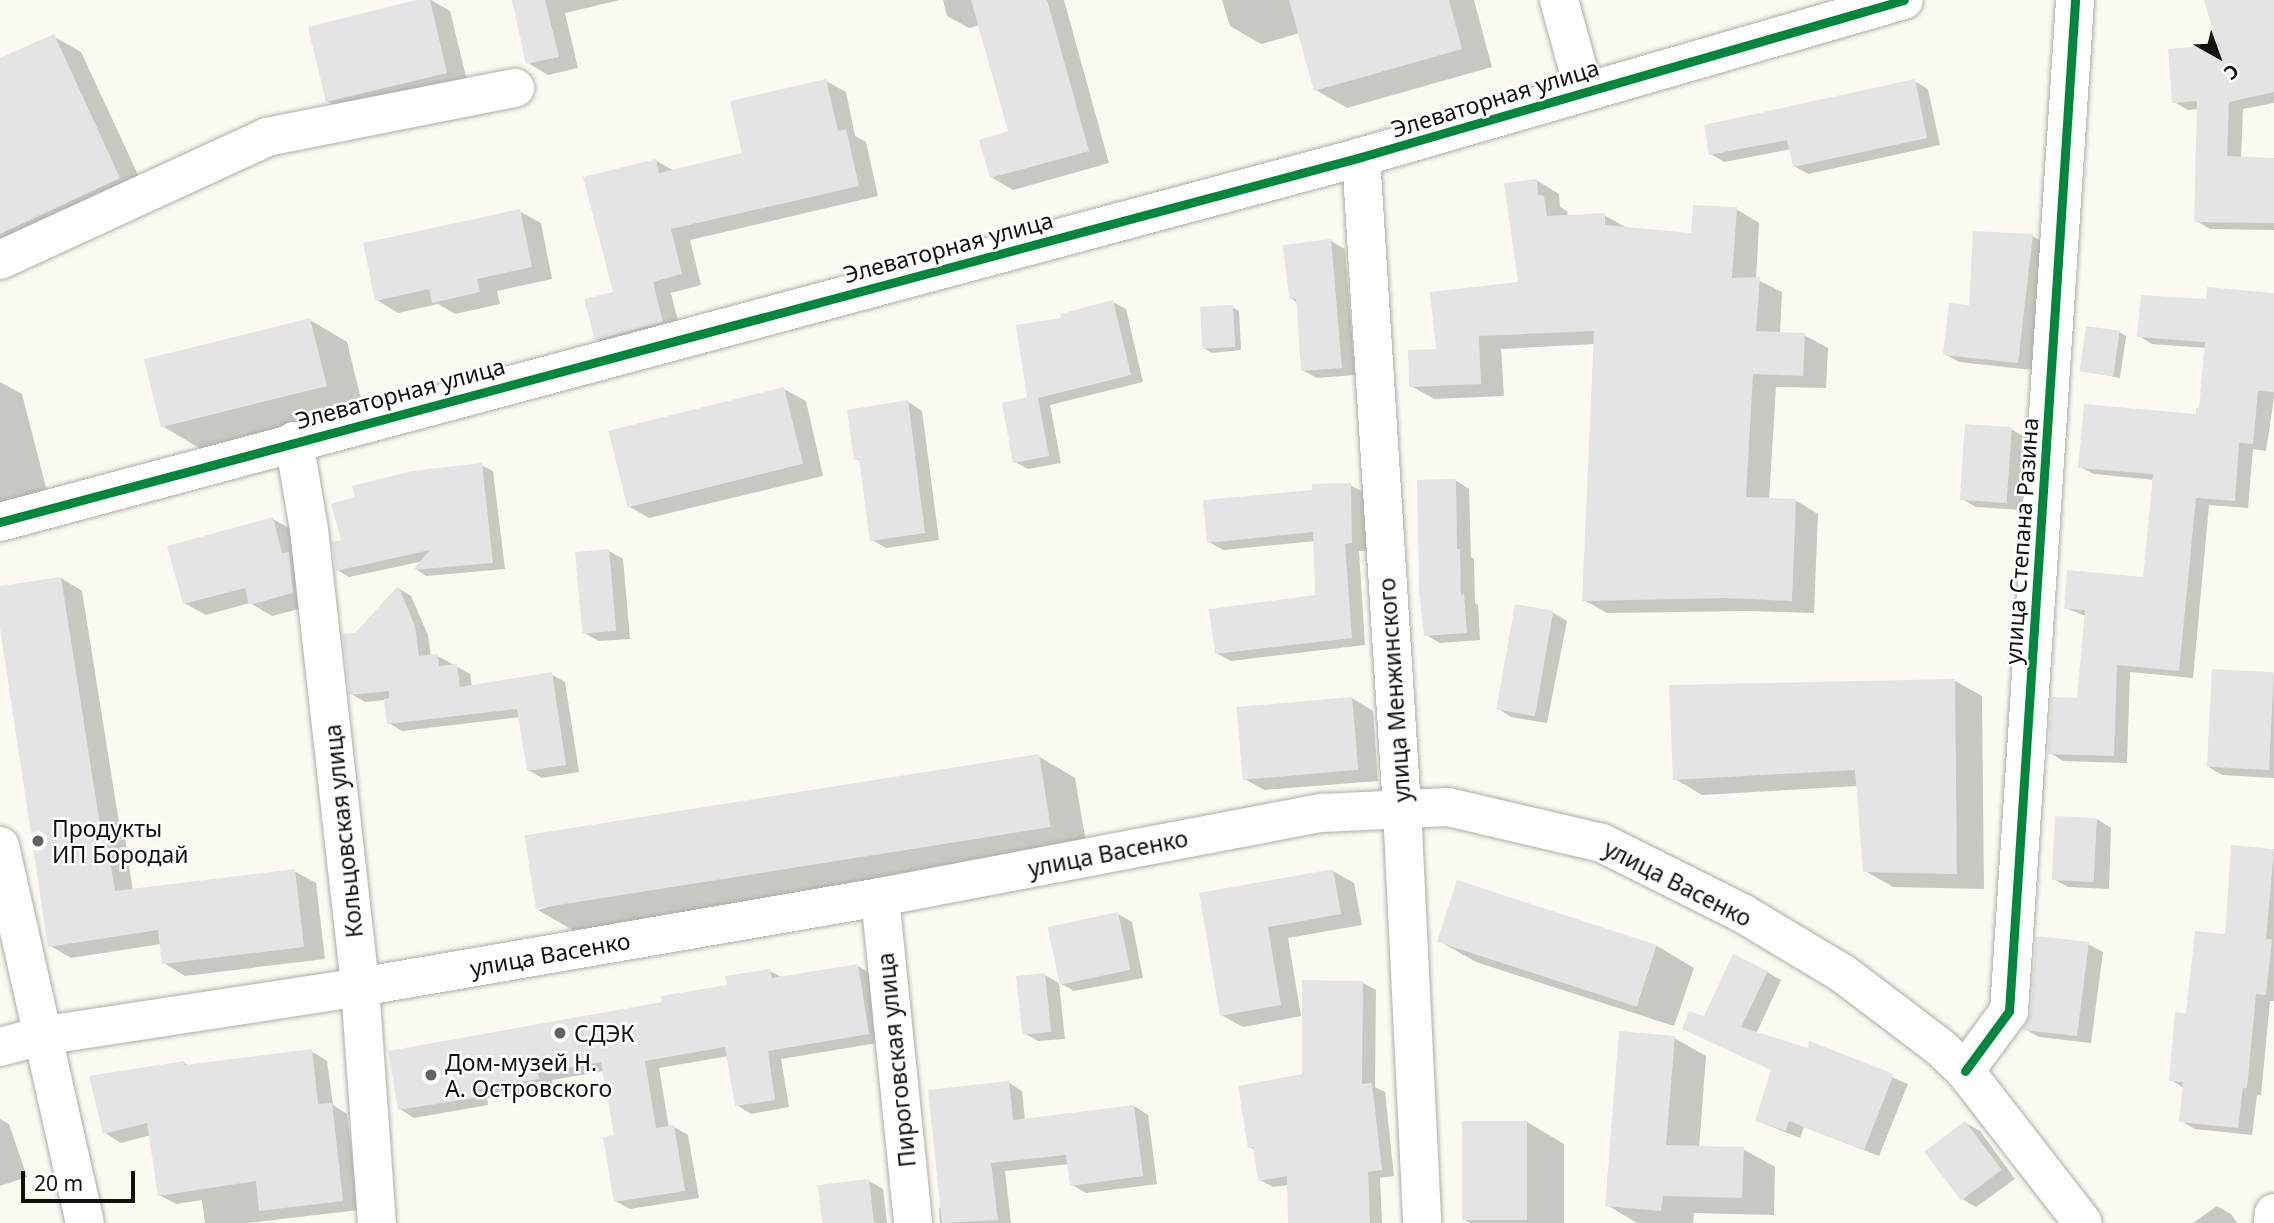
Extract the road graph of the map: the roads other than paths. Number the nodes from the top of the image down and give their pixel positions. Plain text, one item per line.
1 (1559, 0) edge
2 (2075, 0) edge
3 (1900, 1) edge
4 (515, 88) dead end
5 (1584, 91) junction
6 (1361, 158) junction
7 (0, 260) edge
8 (294, 441) junction
9 (0, 522) edge
10 (1402, 809) junction
11 (0, 846) edge
12 (880, 897) junction
13 (360, 987) junction
14 (41, 1037) junction
15 (0, 1047) edge
16 (1965, 1071) junction
17 (2274, 1213) edge
18 (85, 1223) edge
19 (377, 1223) edge
20 (913, 1223) edge
21 (1422, 1223) edge
22 (2084, 1223) edge
23 (2273, 1223) edge

1 - 5 street
2 - 16 street, улица Степана Разина
3 - 5 street, Элеваторная улица
4 - 7 street
5 - 6 street, Элеваторная улица
6 - 8 street, Элеваторная улица
6 - 10 street, улица Менжинского
8 - 9 street, Элеваторная улица
8 - 13 street, Кольцовская улица
10 - 12 street, улица Васенко
10 - 16 street, улица Васенко
10 - 21 street, улица Менжинского
11 - 14 street
12 - 13 street, улица Васенко
12 - 20 street, Пироговская улица
13 - 14 street, улица Васенко
13 - 19 street, Кольцовская улица
14 - 15 street, улица Васенко
14 - 18 street
16 - 22 street, улица Васенко
17 - 23 street

